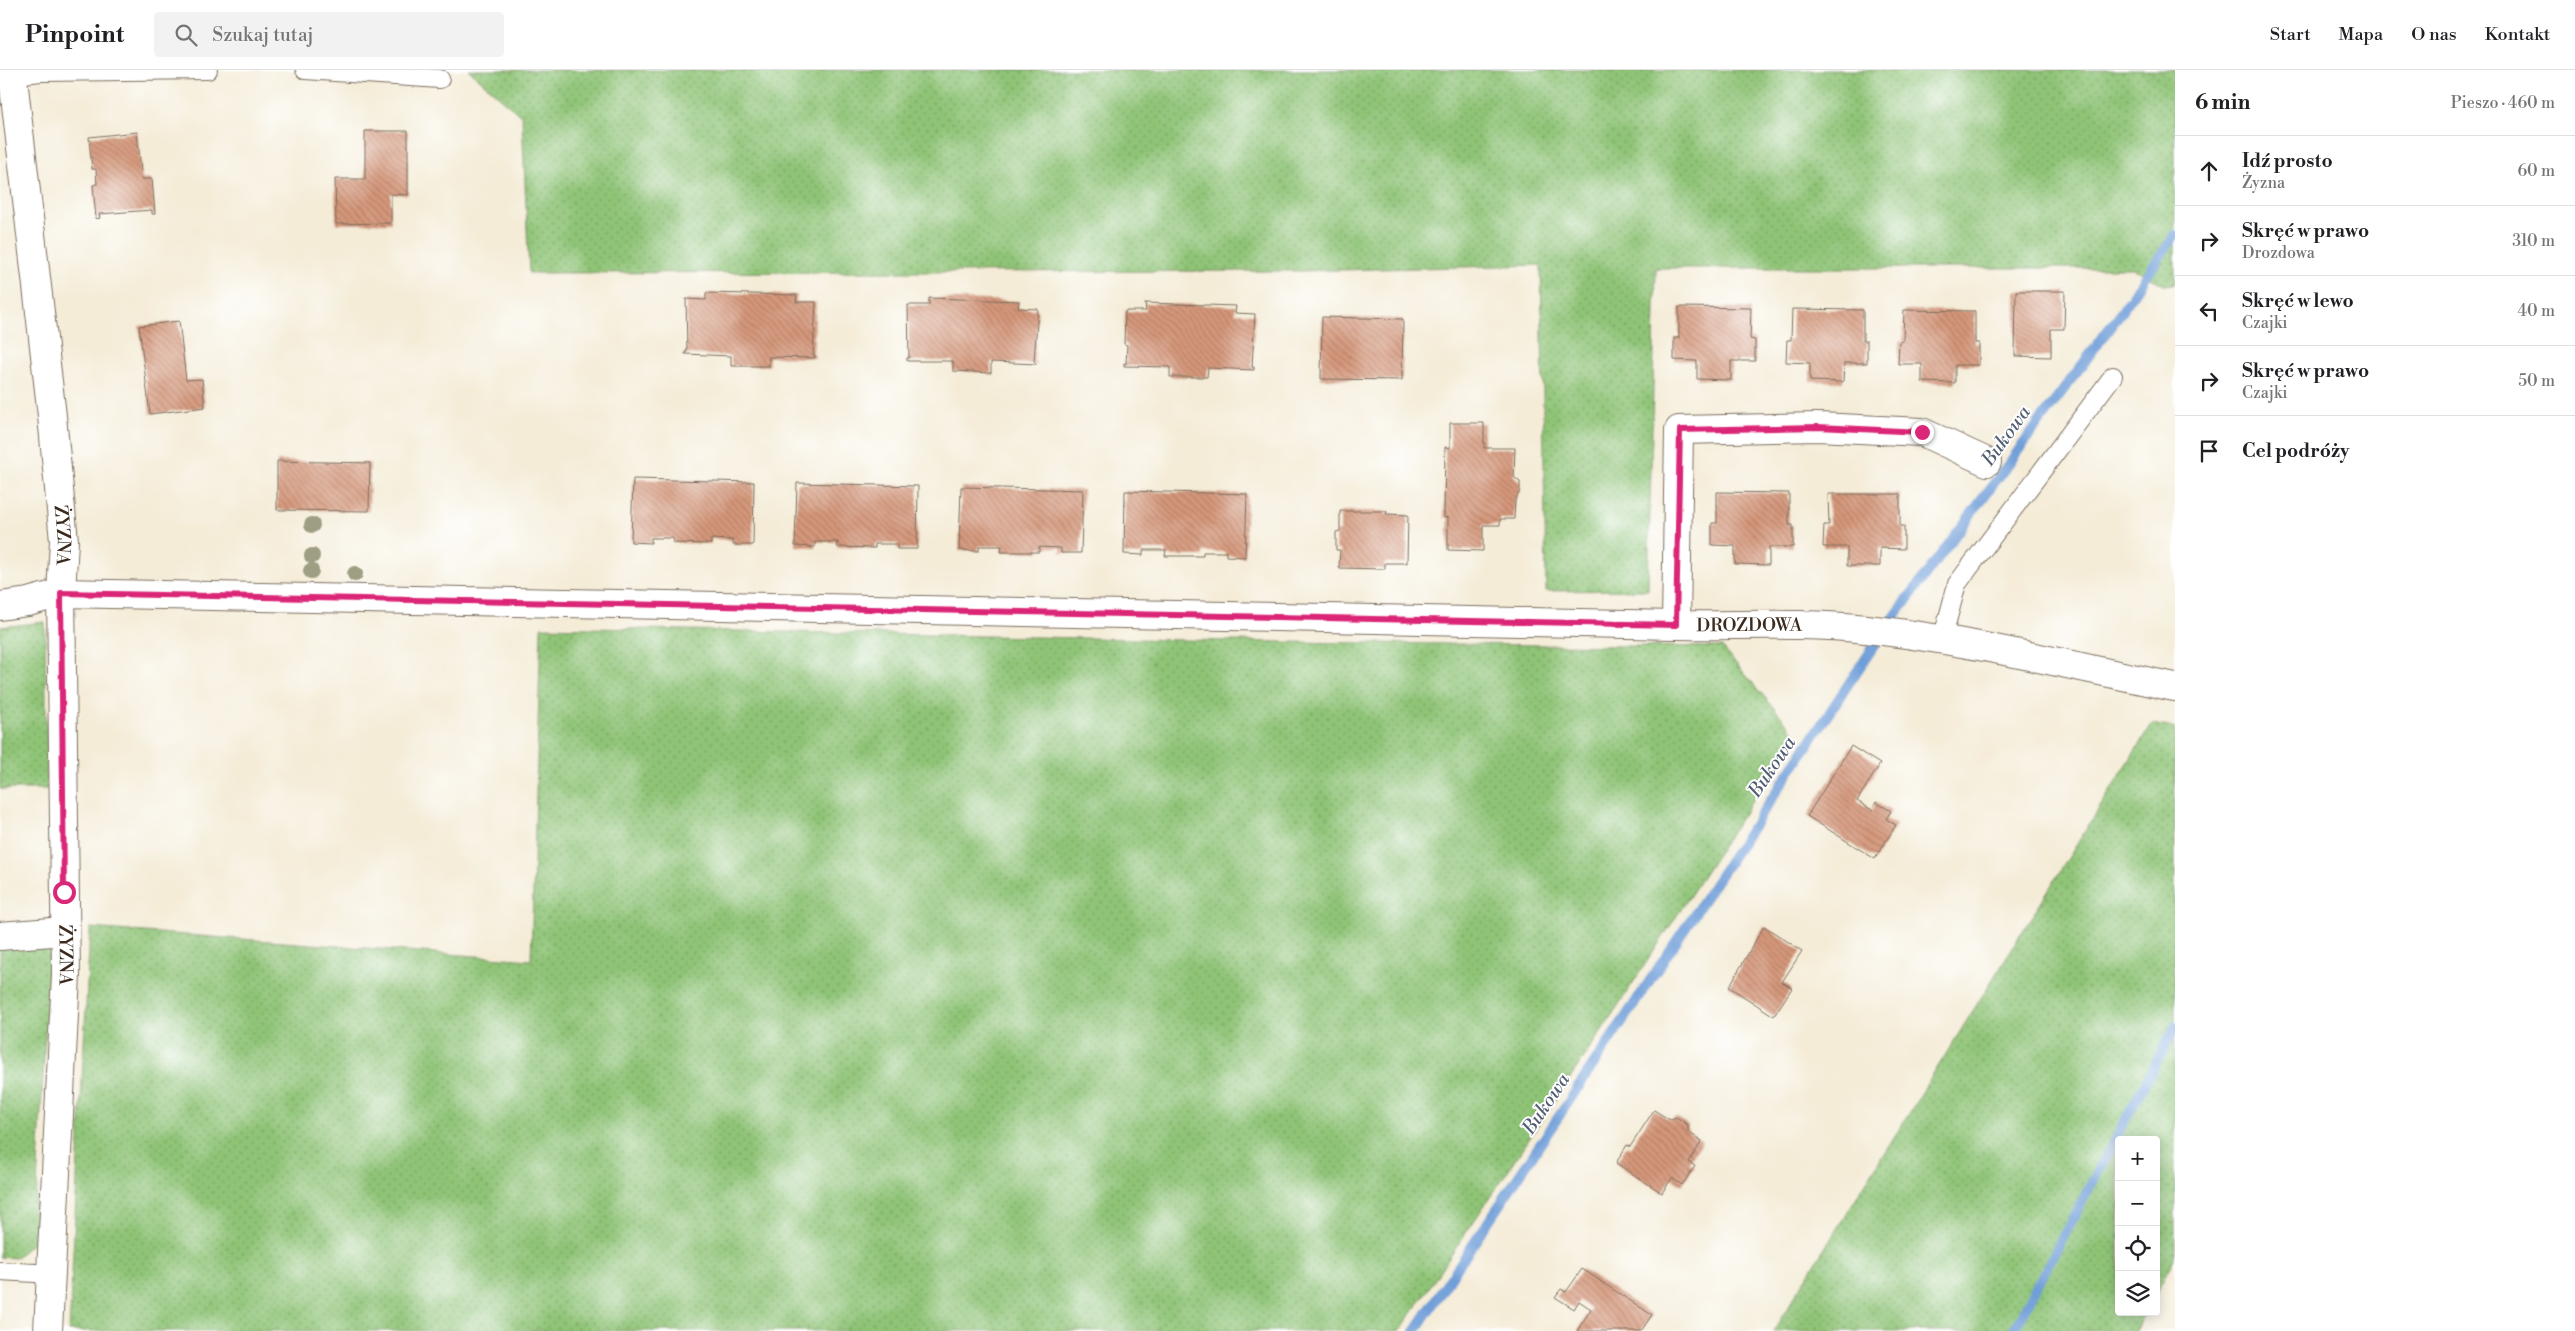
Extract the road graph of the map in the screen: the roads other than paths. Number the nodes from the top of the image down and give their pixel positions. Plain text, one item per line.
1 (208, 70) edge
2 (305, 70) edge
3 (13, 73) edge
4 (440, 78) dead end
5 (2114, 376) dead end
6 (1986, 462) dead end
7 (61, 593) junction
8 (0, 606) edge
9 (1676, 625) junction
10 (1942, 640) junction
11 (2175, 687) edge
12 (65, 931) junction
13 (0, 936) edge
14 (0, 1271) edge
15 (53, 1274) junction
16 (48, 1331) edge

1 - 3 lane
2 - 4 lane
3 - 7 street, ŻYZNA
5 - 10 lane
6 - 9 street
7 - 8 street, DROZDOWA
7 - 9 street, DROZDOWA
7 - 12 street, ŻYZNA
9 - 10 street, DROZDOWA
10 - 11 street, DROZDOWA
12 - 13 street
12 - 15 street, ŻYZNA
14 - 15 lane
15 - 16 street, ŻYZNA

